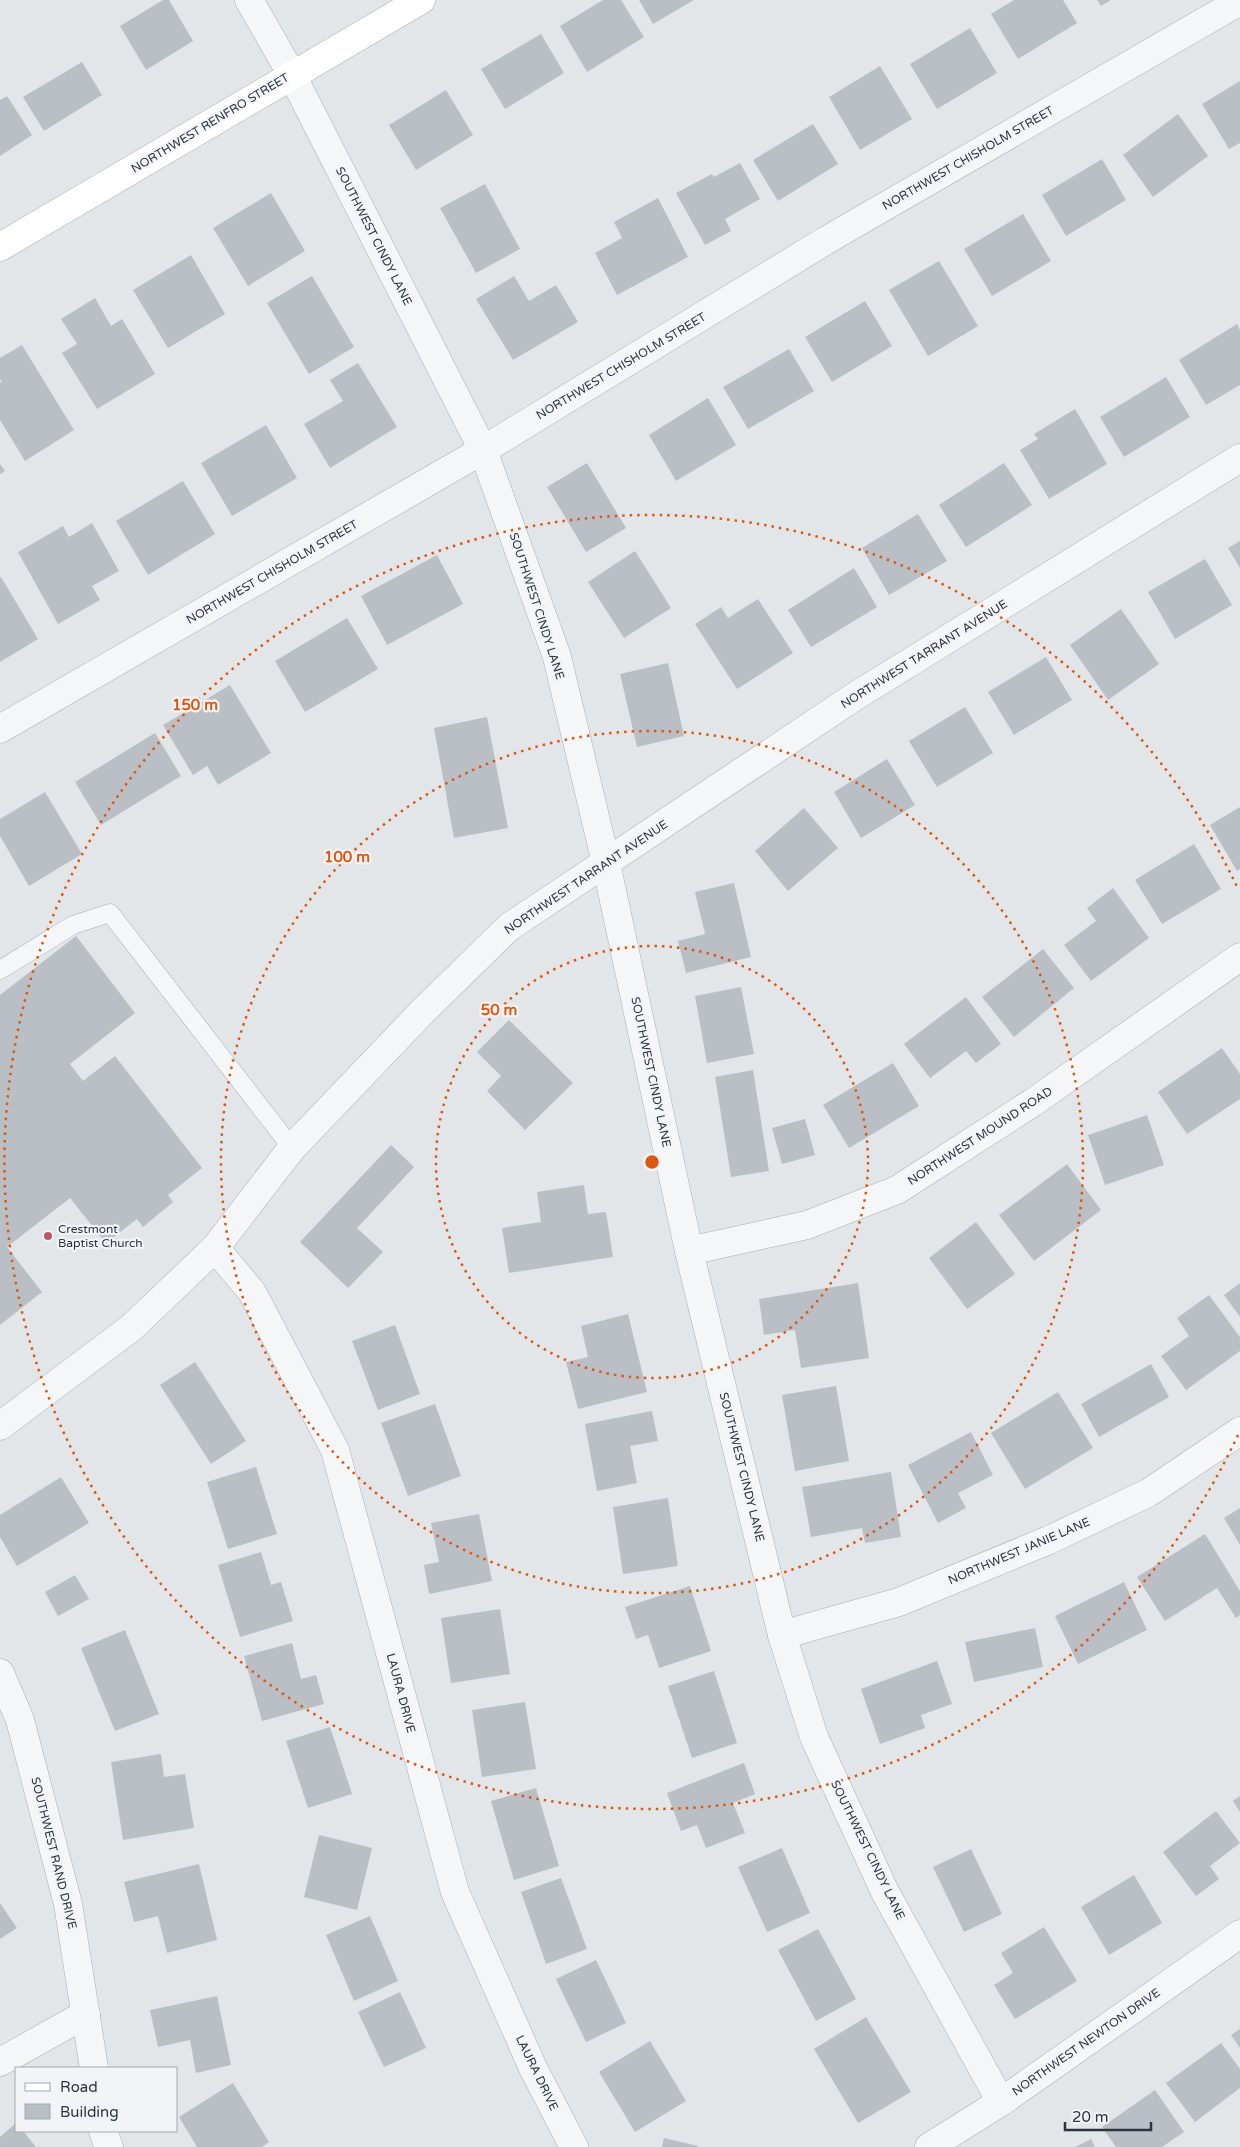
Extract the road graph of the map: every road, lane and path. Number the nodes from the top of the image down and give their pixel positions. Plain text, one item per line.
1 (249, 0) edge
2 (421, 0) edge
3 (1240, 1) edge
4 (292, 75) junction
5 (0, 248) edge
6 (483, 450) junction
7 (1240, 458) edge
8 (0, 729) edge
9 (606, 862) junction
10 (1240, 956) edge
11 (0, 970) edge
12 (292, 1148) junction
13 (215, 1248) junction
14 (689, 1251) junction
15 (0, 1426) edge
16 (1240, 1431) edge
17 (782, 1635) junction
18 (0, 1673) edge
19 (1240, 1934) edge
20 (86, 2014) junction
21 (0, 2062) edge
22 (94, 2067) edge
23 (1002, 2102) junction
24 (103, 2132) edge
25 (109, 2147) edge
26 (574, 2147) edge
27 (929, 2147) edge

1 - 4 street, SOUTHWEST CINDY LANE
2 - 4 main road, NORTHWEST RENFRO STREET
3 - 6 street, NORTHWEST CHISHOLM STREET
4 - 5 main road, NORTHWEST RENFRO STREET
4 - 6 street, SOUTHWEST CINDY LANE
6 - 8 street, NORTHWEST CHISHOLM STREET
6 - 9 street, SOUTHWEST CINDY LANE
7 - 9 street, NORTHWEST TARRANT AVENUE
9 - 12 street, NORTHWEST TARRANT AVENUE
9 - 14 street, SOUTHWEST CINDY LANE
10 - 14 street, NORTHWEST MOUND ROAD
11 - 12 lane
12 - 13 street, NORTHWEST TARRANT AVENUE
13 - 15 street, NORTHWEST TARRANT AVENUE
13 - 26 street, LAURA DRIVE
14 - 17 street, SOUTHWEST CINDY LANE
16 - 17 street, NORTHWEST JANIE LANE
17 - 23 street, SOUTHWEST CINDY LANE
18 - 20 street, SOUTHWEST RAND DRIVE
19 - 23 street, NORTHWEST NEWTON DRIVE
20 - 21 street
20 - 22 street, SOUTHWEST RAND DRIVE
23 - 27 street, NORTHWEST NEWTON DRIVE
24 - 25 street

